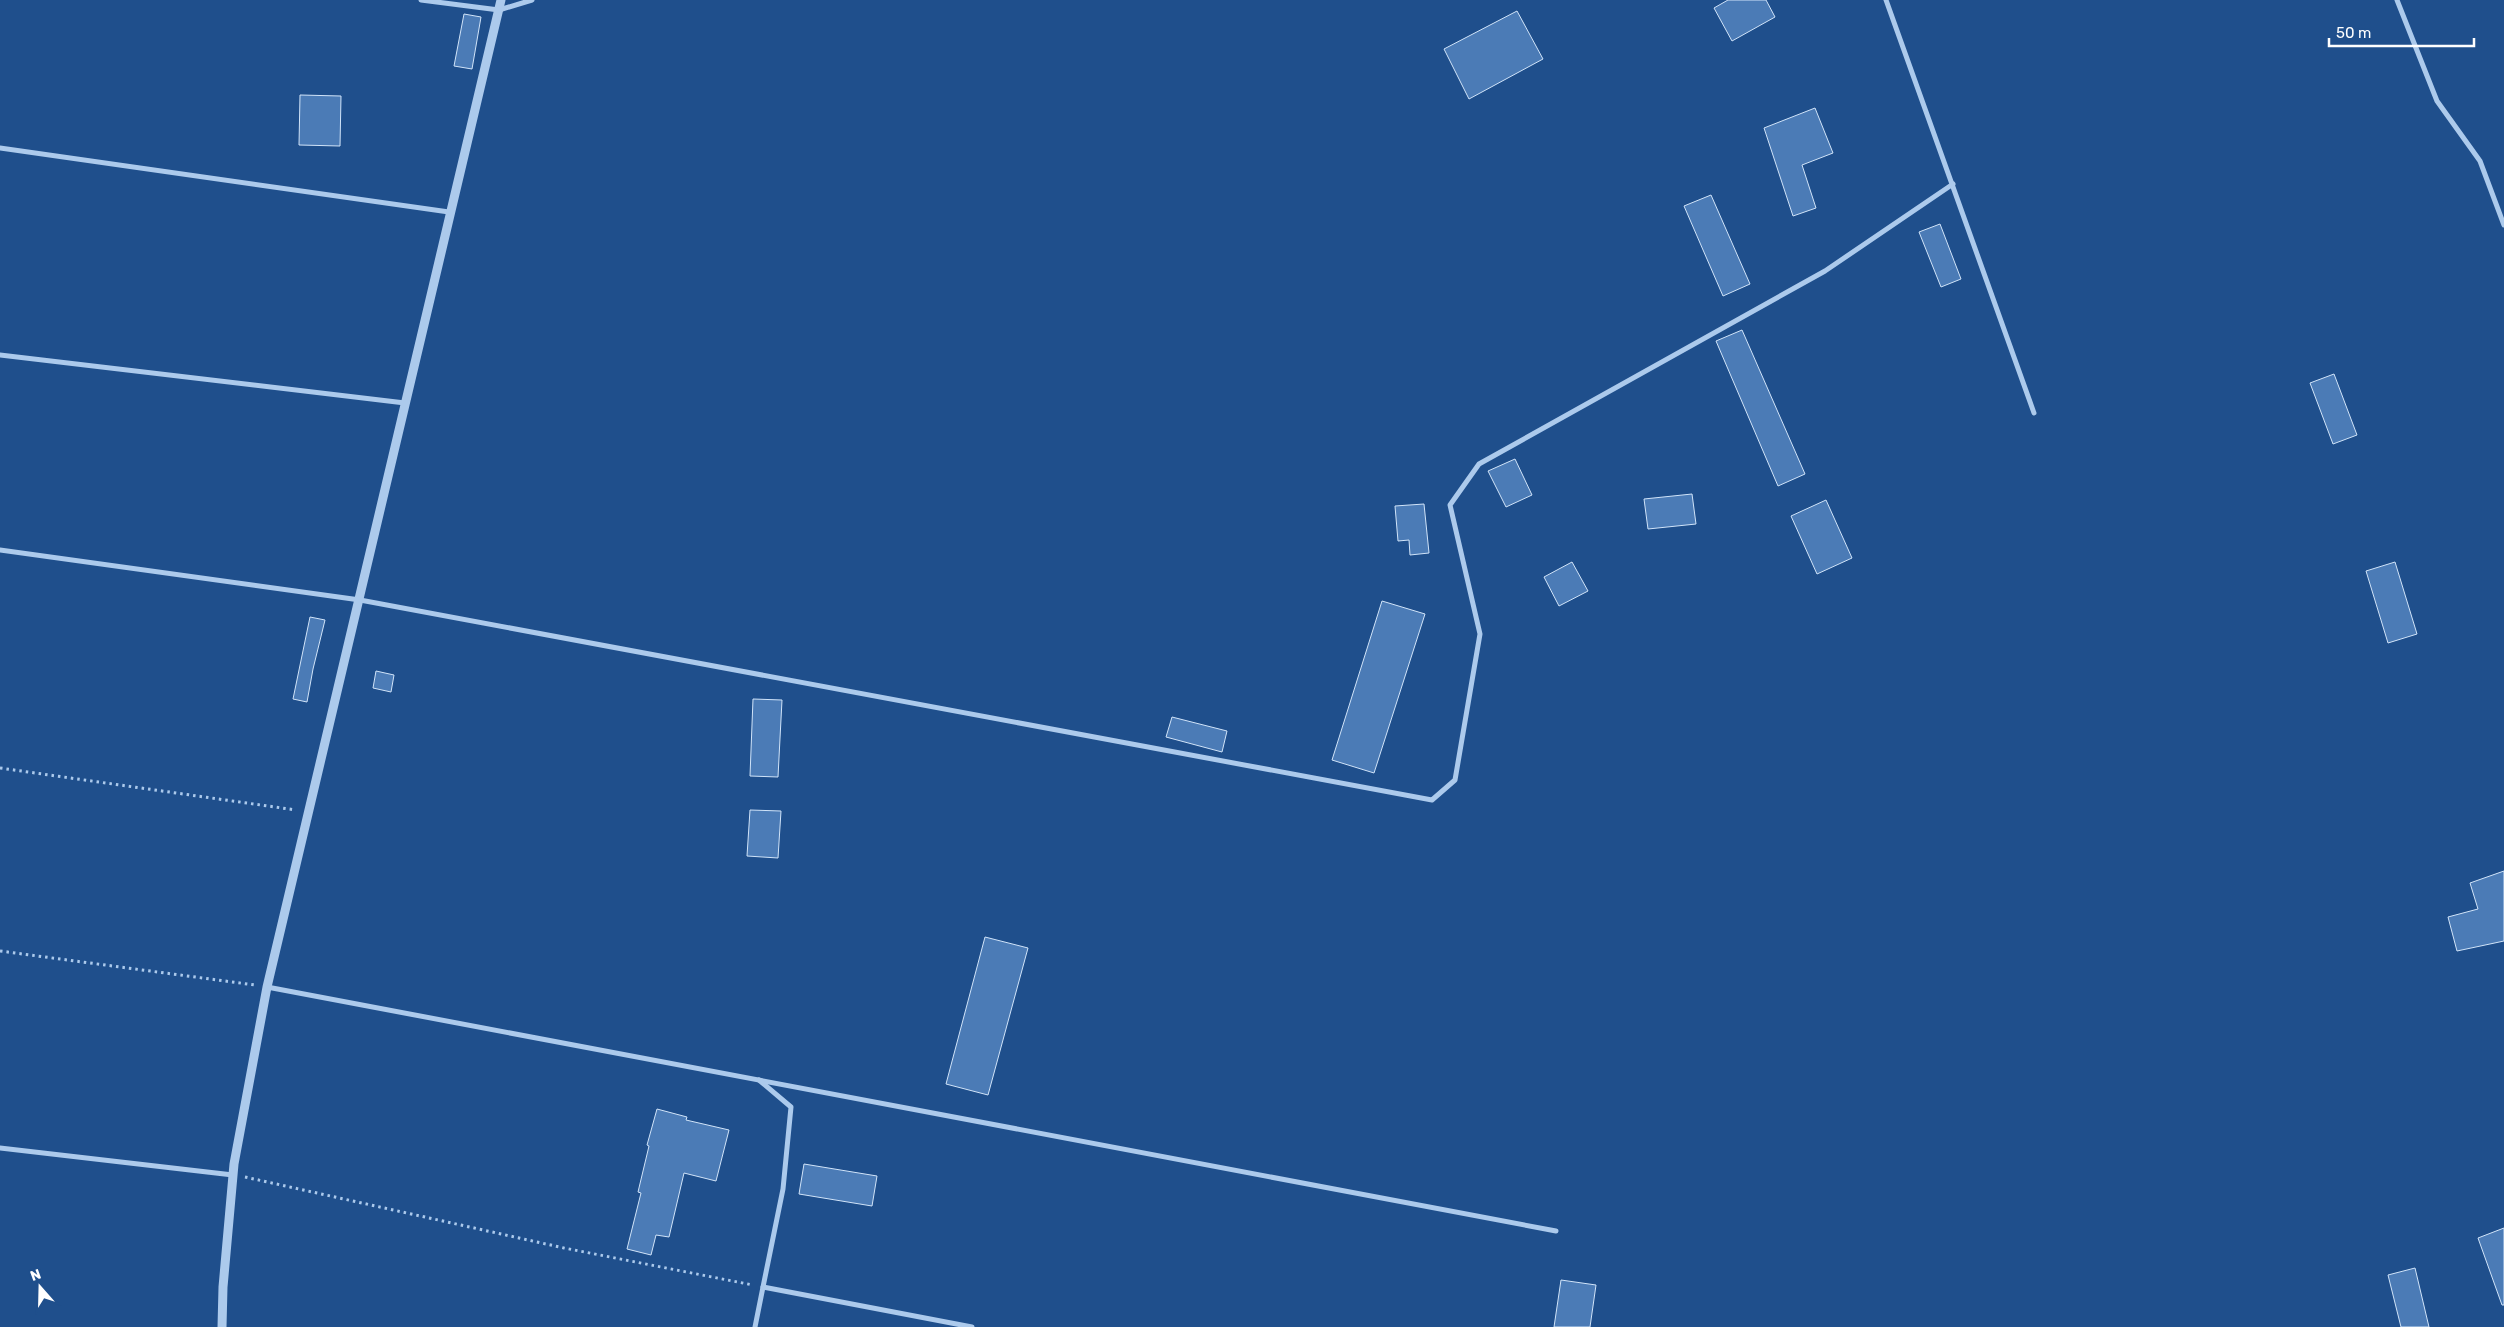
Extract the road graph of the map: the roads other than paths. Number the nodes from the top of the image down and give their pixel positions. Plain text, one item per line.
1 (421, 0) edge
2 (501, 0) edge
3 (532, 0) edge
4 (1886, 0) edge
5 (2397, 0) edge
6 (499, 10) junction
7 (0, 148) edge
8 (1953, 184) junction
9 (449, 212) junction
10 (2504, 225) edge
11 (0, 355) edge
12 (405, 403) junction
13 (2034, 413) dead end
14 (0, 550) edge
15 (360, 600) junction
16 (267, 987) junction
17 (758, 1080) junction
18 (0, 1148) edge
19 (233, 1174) junction
20 (1556, 1231) dead end
21 (764, 1287) junction
22 (222, 1327) edge
23 (755, 1327) edge
24 (972, 1327) edge

1 - 6 street
2 - 6 street
3 - 6 street
4 - 8 street
5 - 10 street
6 - 9 street
7 - 9 street
8 - 13 street
8 - 15 street
9 - 12 street
11 - 12 street
12 - 15 street
14 - 15 street
15 - 16 street
16 - 17 street
16 - 19 street
17 - 20 street
17 - 21 street
18 - 19 street
19 - 22 street
21 - 23 street
21 - 24 street

